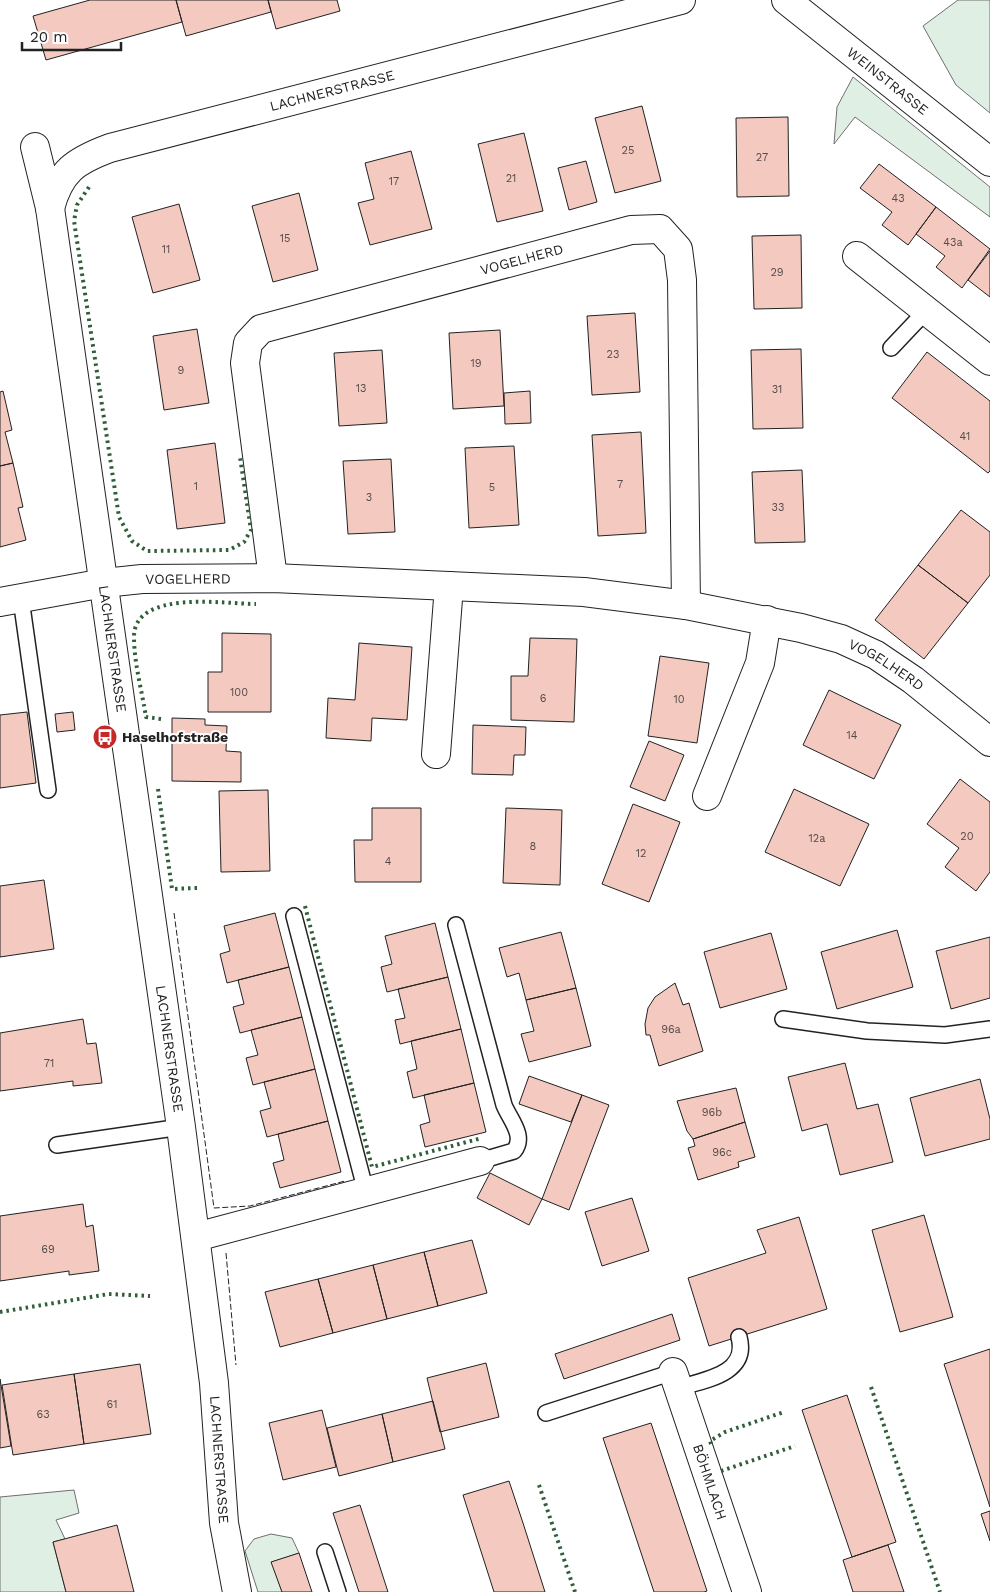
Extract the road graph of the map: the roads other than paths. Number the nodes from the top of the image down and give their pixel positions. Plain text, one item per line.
1 (681, 0) edge
2 (786, 0) edge
3 (645, 6) edge
4 (35, 147) dead end
5 (990, 162) edge
6 (50, 208) junction
7 (857, 256) dead end
8 (926, 311) junction
9 (890, 348) dead end
10 (990, 361) edge
11 (273, 578) junction
12 (104, 583) junction
13 (450, 586) junction
14 (11, 600) edge
15 (686, 605) junction
16 (767, 620) junction
17 (990, 742) edge
18 (436, 754) dead end
19 (48, 790) dead end
20 (707, 796) dead end
21 (294, 916) dead end
22 (456, 925) dead end
23 (783, 1019) dead end
24 (990, 1029) edge
25 (181, 1127) junction
26 (57, 1145) dead end
27 (480, 1161) joint
28 (366, 1192) junction
29 (196, 1237) junction
30 (739, 1337) dead end
31 (676, 1380) junction
32 (546, 1413) dead end
33 (325, 1552) dead end
34 (237, 1592) edge
35 (338, 1592) edge
36 (747, 1592) edge

1 - 3 street, LACHNERSTRASSE
2 - 5 street, WEINSTRASSE
3 - 6 street, LACHNERSTRASSE
4 - 6 street, LACHNERSTRASSE
6 - 12 street, LACHNERSTRASSE
7 - 8 street
8 - 9 lane
8 - 10 street
11 - 12 street, VOGELHERD
11 - 13 street, VOGELHERD
11 - 15 street, VOGELHERD
12 - 14 street
12 - 25 street, LACHNERSTRASSE
13 - 15 street, VOGELHERD
13 - 18 street
14 - 19 lane
15 - 16 street, VOGELHERD
16 - 17 street, VOGELHERD
16 - 20 street
21 - 28 lane
22 - 27 lane
23 - 24 lane
25 - 26 lane
25 - 29 street, LACHNERSTRASSE
27 - 28 street
28 - 29 street
29 - 34 street, LACHNERSTRASSE
30 - 31 lane
31 - 32 lane
31 - 36 street, BÖHMLACH
33 - 35 lane

